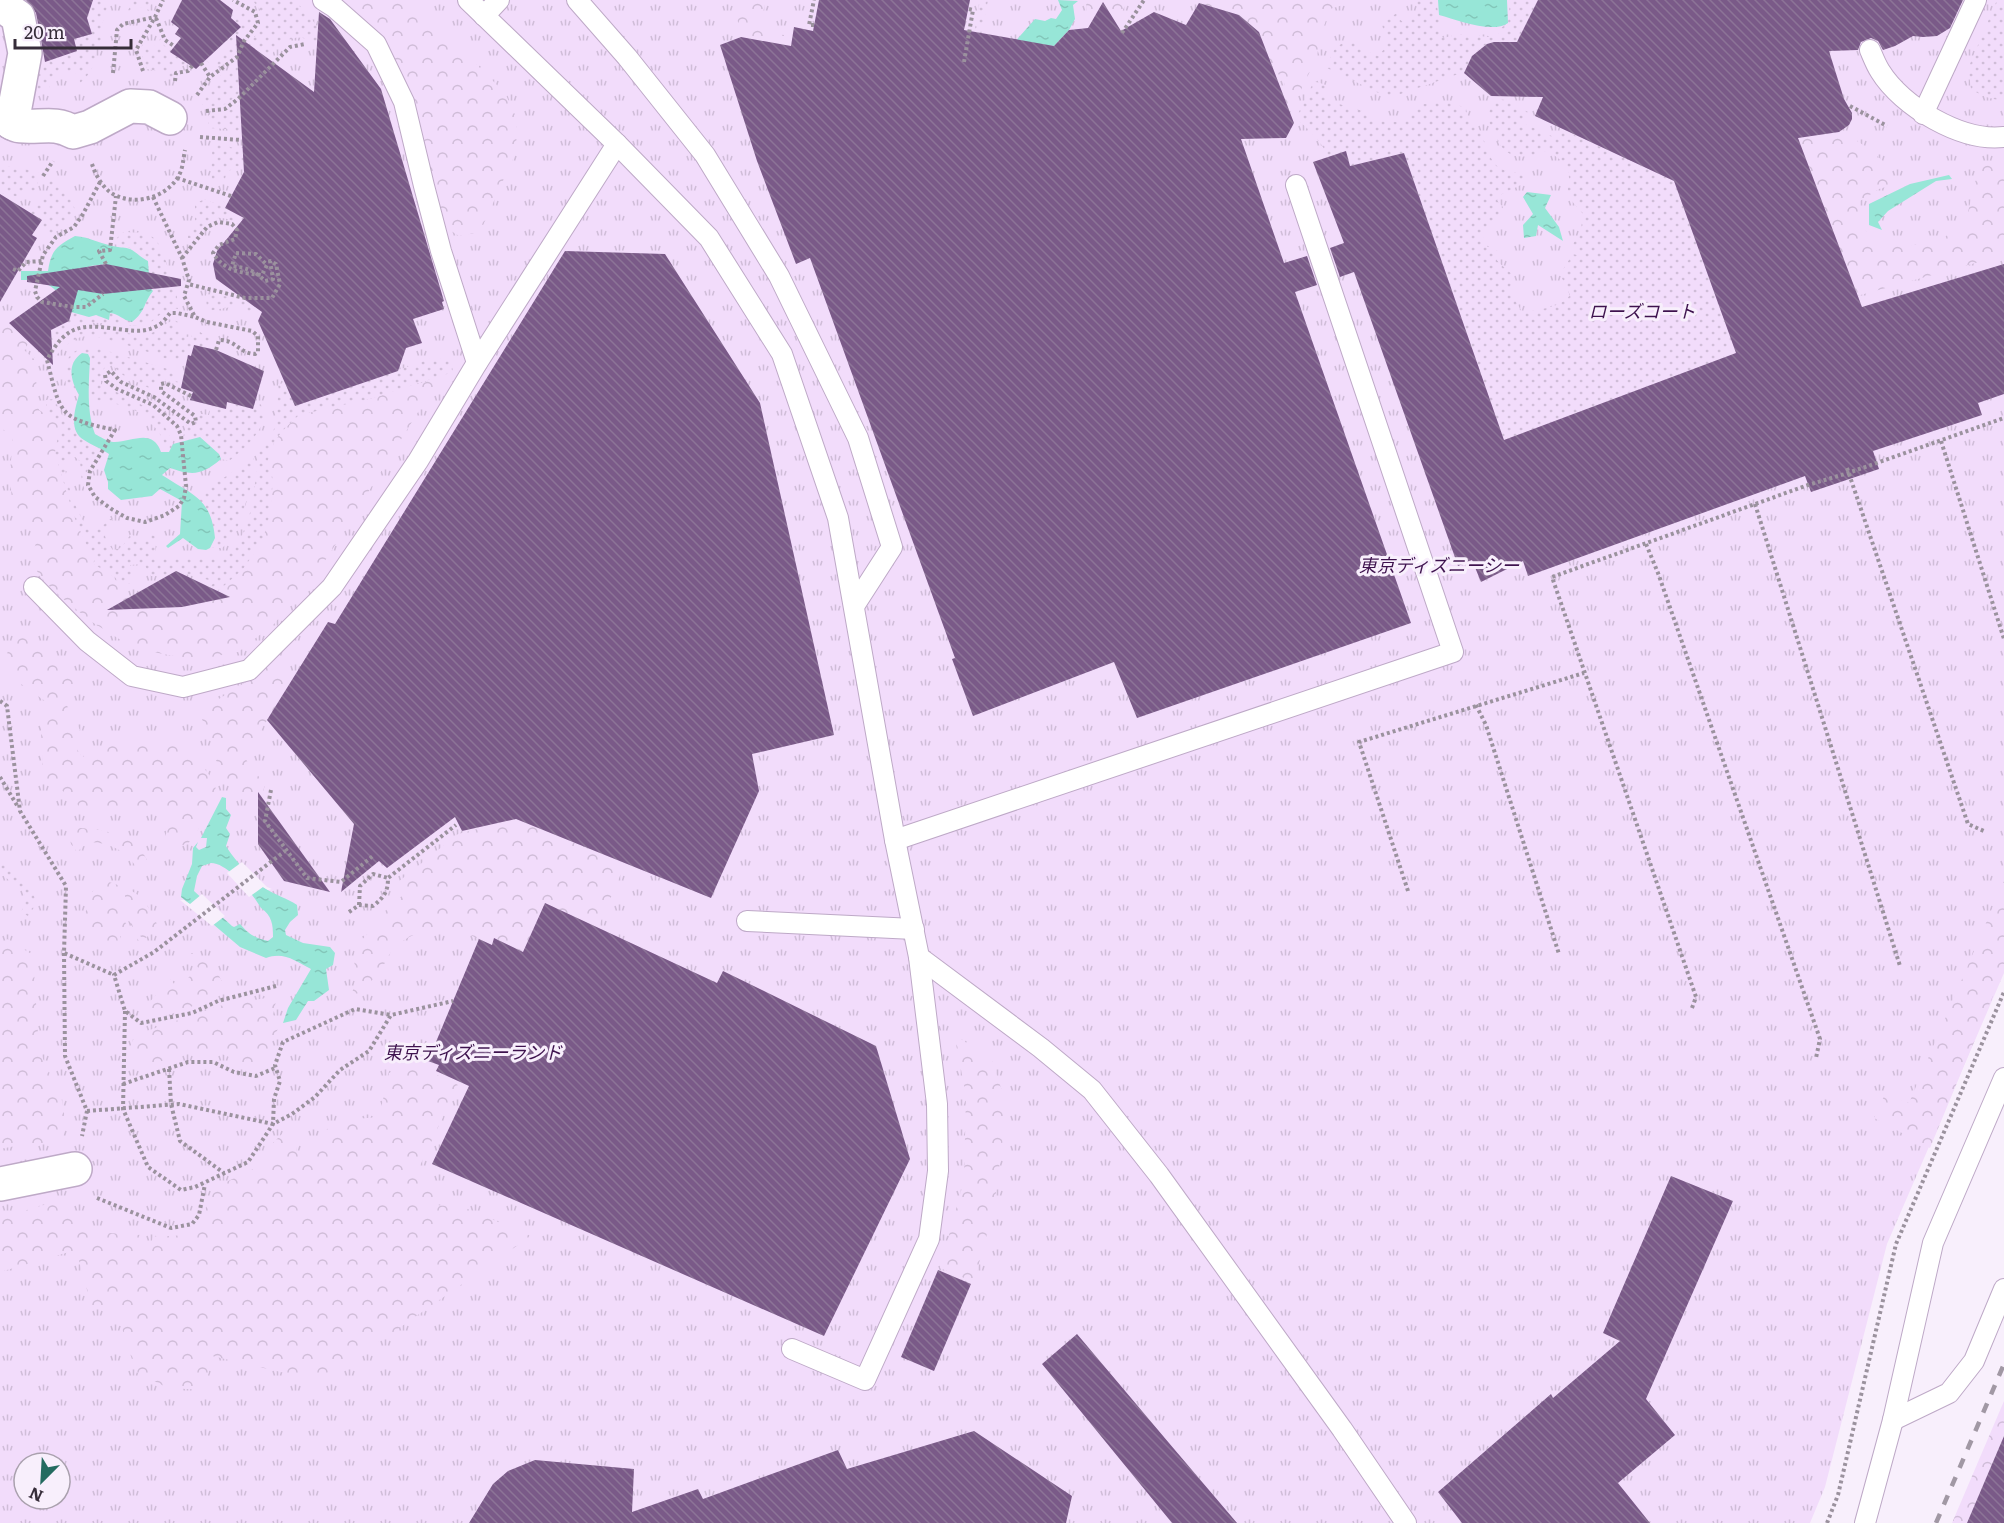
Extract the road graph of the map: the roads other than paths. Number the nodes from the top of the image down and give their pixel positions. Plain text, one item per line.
1 (323, 0) edge
2 (468, 0) edge
3 (499, 0) edge
4 (577, 0) edge
5 (1976, 0) edge
6 (0, 4) edge
7 (484, 15) junction
8 (1870, 50) dead end
9 (1923, 114) junction
10 (6, 118) edge
11 (169, 121) road end
12 (2004, 137) edge
13 (617, 144) junction
14 (1296, 185) dead end
15 (477, 363) junction
16 (34, 587) dead end
17 (854, 606) junction
18 (895, 840) junction
19 (747, 921) dead end
20 (914, 928) junction
21 (919, 957) junction
22 (2004, 1078) edge
23 (75, 1169) road end
24 (0, 1184) edge
25 (2004, 1289) edge
26 (792, 1349) dead end
27 (1893, 1420) junction
28 (1867, 1516) edge
29 (1406, 1523) edge

1 - 15 lane
2 - 7 lane
3 - 7 lane
4 - 17 lane
5 - 9 lane
6 - 10 street
7 - 13 lane
8 - 9 lane
9 - 12 lane
10 - 11 street
13 - 15 lane
13 - 17 lane
14 - 18 lane
15 - 16 lane
17 - 18 lane
18 - 20 lane
19 - 20 lane
20 - 21 lane
21 - 26 lane
21 - 29 lane
22 - 27 lane
23 - 24 street
25 - 27 lane
27 - 28 lane

